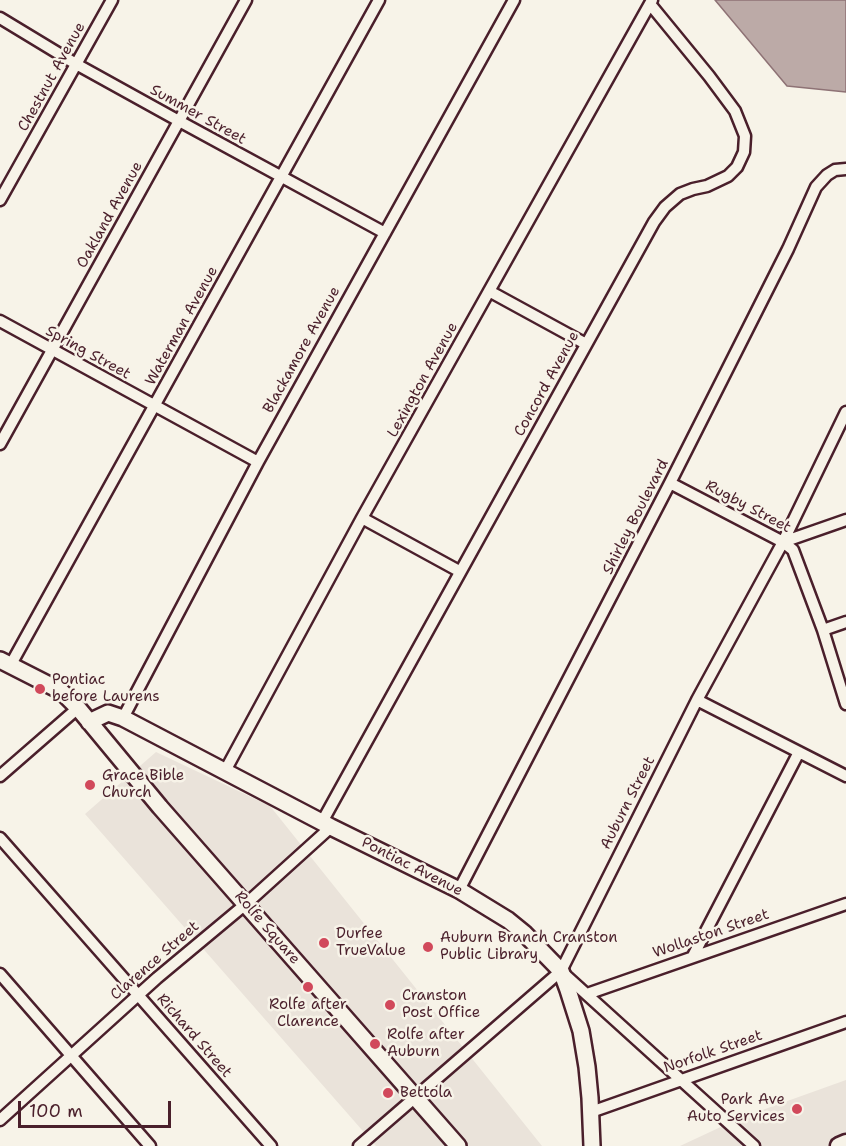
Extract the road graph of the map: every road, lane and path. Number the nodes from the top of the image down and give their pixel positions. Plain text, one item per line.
1 (112, 0) edge
2 (246, 0) edge
3 (379, 0) edge
4 (510, 1) edge
5 (651, 2) edge
6 (0, 18) edge
7 (76, 64) junction
8 (179, 121) junction
9 (846, 169) edge
10 (282, 178) junction
11 (0, 200) edge
12 (385, 233) junction
13 (489, 291) junction
14 (0, 321) edge
15 (586, 344) junction
16 (52, 351) junction
17 (154, 407) junction
18 (846, 412) edge
19 (842, 426) edge
20 (0, 444) edge
21 (258, 462) junction
22 (670, 483) junction
23 (362, 518) junction
24 (846, 520) edge
25 (783, 542) junction
26 (459, 572) junction
27 (846, 622) edge
28 (823, 630) junction
29 (5, 663) edge
30 (697, 700) junction
31 (846, 704) edge
32 (78, 708) junction
33 (123, 718) junction
34 (89, 722) junction
35 (799, 752) junction
36 (225, 771) junction
37 (0, 776) edge
38 (846, 776) edge
39 (326, 824) junction
40 (0, 838) edge
41 (459, 890) junction
42 (247, 903) junction
43 (846, 904) edge
44 (693, 956) junction
45 (561, 971) junction
46 (0, 974) edge
47 (587, 994) junction
48 (138, 995) junction
49 (846, 1022) edge
50 (71, 1055) junction
51 (682, 1079) junction
52 (415, 1097) junction
53 (591, 1112) junction
54 (0, 1120) edge
55 (846, 1143) edge
56 (150, 1146) edge
57 (271, 1146) edge
58 (359, 1146) edge
59 (458, 1146) edge
60 (592, 1146) edge
61 (754, 1146) edge
62 (839, 1146) edge

1 - 7 street, Chestnut Avenue
2 - 8 street, Oakland Avenue
3 - 10 street, Waterman Avenue
4 - 12 street, Blackamore Avenue
5 - 13 street, Lexington Avenue
5 - 15 street, Concord Avenue
6 - 7 street, Summer Street
7 - 8 street, Summer Street
7 - 11 street, Chestnut Avenue
8 - 10 street, Summer Street
8 - 16 street, Oakland Avenue
9 - 22 street, Shirley Boulevard
10 - 12 street, Summer Street
10 - 17 street, Waterman Avenue
12 - 21 street, Blackamore Avenue
13 - 15 street
13 - 23 street, Lexington Avenue
14 - 16 street, Spring Street
15 - 26 street, Concord Avenue
16 - 17 street, Spring Street
16 - 20 street, Oakland Avenue
17 - 21 street, Spring Street
17 - 29 street, Waterman Avenue
18 - 19 street, Auburn Street
19 - 25 street, Auburn Street
21 - 33 street, Blackamore Avenue
22 - 25 street, Rugby Street
22 - 41 street, Shirley Boulevard
23 - 26 street
23 - 36 street, Lexington Avenue
24 - 25 street
25 - 28 street, Rugby Street
25 - 30 street, Auburn Street
26 - 39 street, Concord Avenue
27 - 28 street
28 - 31 street, Rugby Street
29 - 32 street
30 - 35 street
30 - 45 street, Auburn Street
32 - 34 street, Rolfe Square
32 - 37 street
33 - 34 street, Pontiac Avenue
33 - 36 street, Pontiac Avenue
34 - 42 street, Rolfe Square
35 - 38 street
35 - 44 street
36 - 39 street, Pontiac Avenue
39 - 41 street, Pontiac Avenue
39 - 42 street, Clarence Street
40 - 48 street, Richard Street
41 - 45 street, Pontiac Avenue
42 - 48 street, Clarence Street
42 - 52 street, Rolfe Square
43 - 44 street, Wollaston Street
44 - 47 street, Wollaston Street
45 - 47 street
45 - 52 street, Auburn Street
45 - 53 street, Pontiac Avenue
46 - 50 street
47 - 51 street
48 - 50 street, Clarence Street
48 - 57 street, Richard Street
49 - 51 street, Norfolk Street
50 - 54 street, Clarence Street
50 - 56 street
51 - 53 street, Norfolk Street
51 - 61 street
52 - 58 street, Auburn Street
52 - 59 street, Rolfe Square
53 - 60 street, Pontiac Avenue
55 - 62 main road

